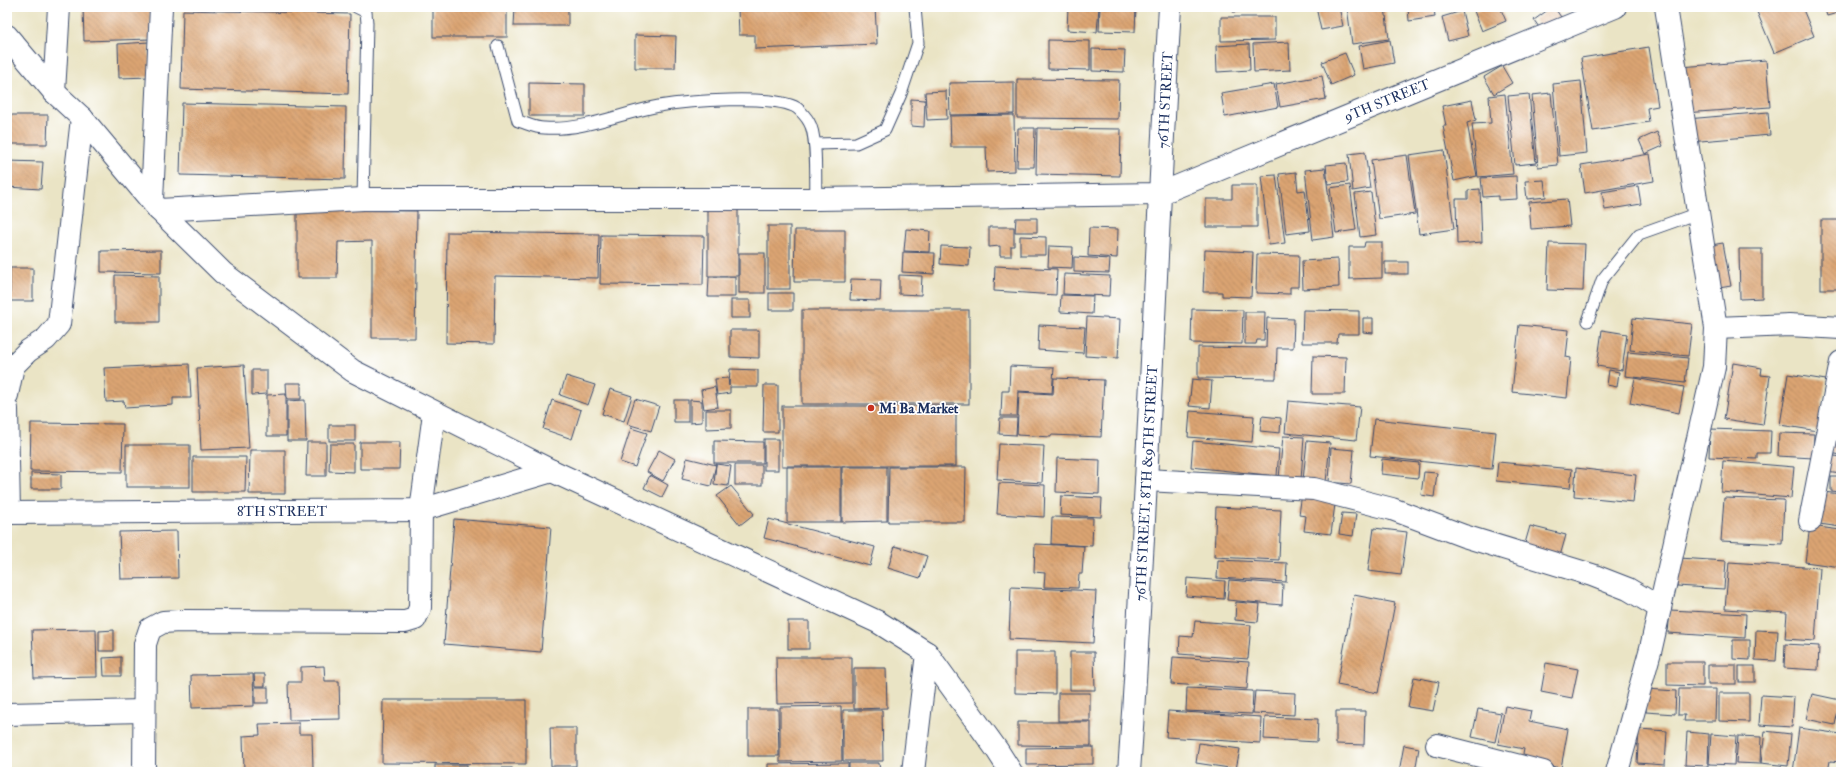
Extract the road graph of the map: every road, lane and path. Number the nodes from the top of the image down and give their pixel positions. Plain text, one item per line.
1 (59, 7) edge
2 (161, 7) edge
3 (356, 7) edge
4 (915, 7) edge
5 (1170, 7) edge
6 (1615, 7) edge
7 (1666, 7) edge
8 (7, 36) edge
9 (498, 46) dead end
10 (54, 92) junction
11 (82, 118) junction
12 (815, 144) junction
13 (1159, 194) junction
14 (363, 199) junction
15 (816, 200) junction
16 (155, 204) junction
17 (1698, 213) junction
18 (1588, 321) dead end
19 (1716, 328) junction
20 (1841, 328) edge
21 (1841, 362) edge
22 (7, 395) edge
23 (7, 409) edge
24 (434, 413) junction
25 (552, 471) junction
26 (1146, 480) junction
27 (421, 510) junction
28 (8, 513) edge
29 (1810, 521) dead end
30 (1660, 608) junction
31 (927, 653) junction
32 (144, 712) junction
33 (7, 714) edge
34 (1437, 745) dead end
35 (144, 772) edge
36 (913, 772) edge
37 (1011, 772) edge
38 (1129, 772) edge
39 (1542, 772) edge
40 (1617, 772) edge

1 - 10 street
2 - 16 street
3 - 14 lane
4 - 12 lane
5 - 13 street, 76TH STREET
6 - 13 street, 9TH STREET
7 - 17 street
8 - 10 street
9 - 12 lane
10 - 11 street
11 - 16 street
11 - 22 street
12 - 15 lane
13 - 15 street
13 - 26 street, 76TH STREET, 8TH &9TH STREET
14 - 15 street
14 - 16 street
16 - 24 street
17 - 18 lane
17 - 19 street
19 - 20 street
19 - 30 street
21 - 29 street
23 - 28 street
24 - 25 street
24 - 27 street
25 - 27 street, 8TH STREET
25 - 31 street
26 - 30 street
26 - 38 street, 76TH STREET, 8TH &9TH STREET
27 - 28 street, 8TH STREET
27 - 32 street
30 - 40 street
31 - 36 street
31 - 37 street
32 - 33 street
32 - 35 street
34 - 39 street

